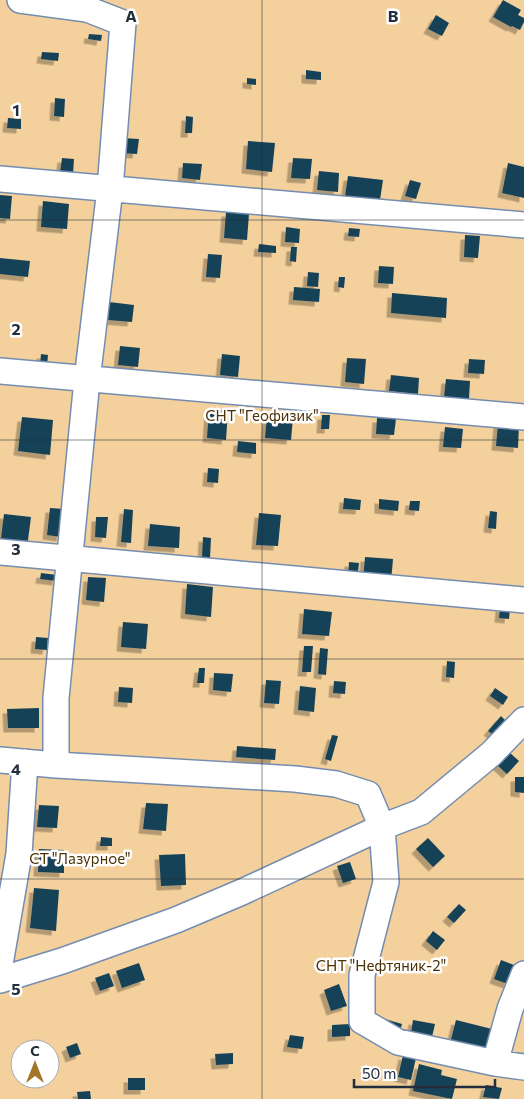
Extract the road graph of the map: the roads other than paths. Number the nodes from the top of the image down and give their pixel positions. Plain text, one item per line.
1 (20, 0) edge
2 (0, 179) edge
3 (110, 189) junction
4 (524, 225) edge
5 (0, 371) edge
6 (88, 380) junction
7 (524, 417) edge
8 (0, 552) edge
9 (70, 558) junction
10 (524, 600) edge
11 (524, 720) edge
12 (0, 760) edge
13 (25, 762) junction
14 (56, 765) junction
15 (382, 828) junction
16 (0, 964) edge
17 (524, 974) edge
18 (0, 980) edge
19 (495, 1063) junction
20 (524, 1067) edge

1 - 3 street
2 - 3 street
3 - 4 street
3 - 6 street
5 - 6 street
6 - 7 street
6 - 9 street
8 - 9 street
9 - 10 street
9 - 14 street
11 - 15 street
12 - 13 street
13 - 14 street
13 - 16 street
14 - 15 street
15 - 18 street
15 - 19 street
17 - 19 street
19 - 20 street

